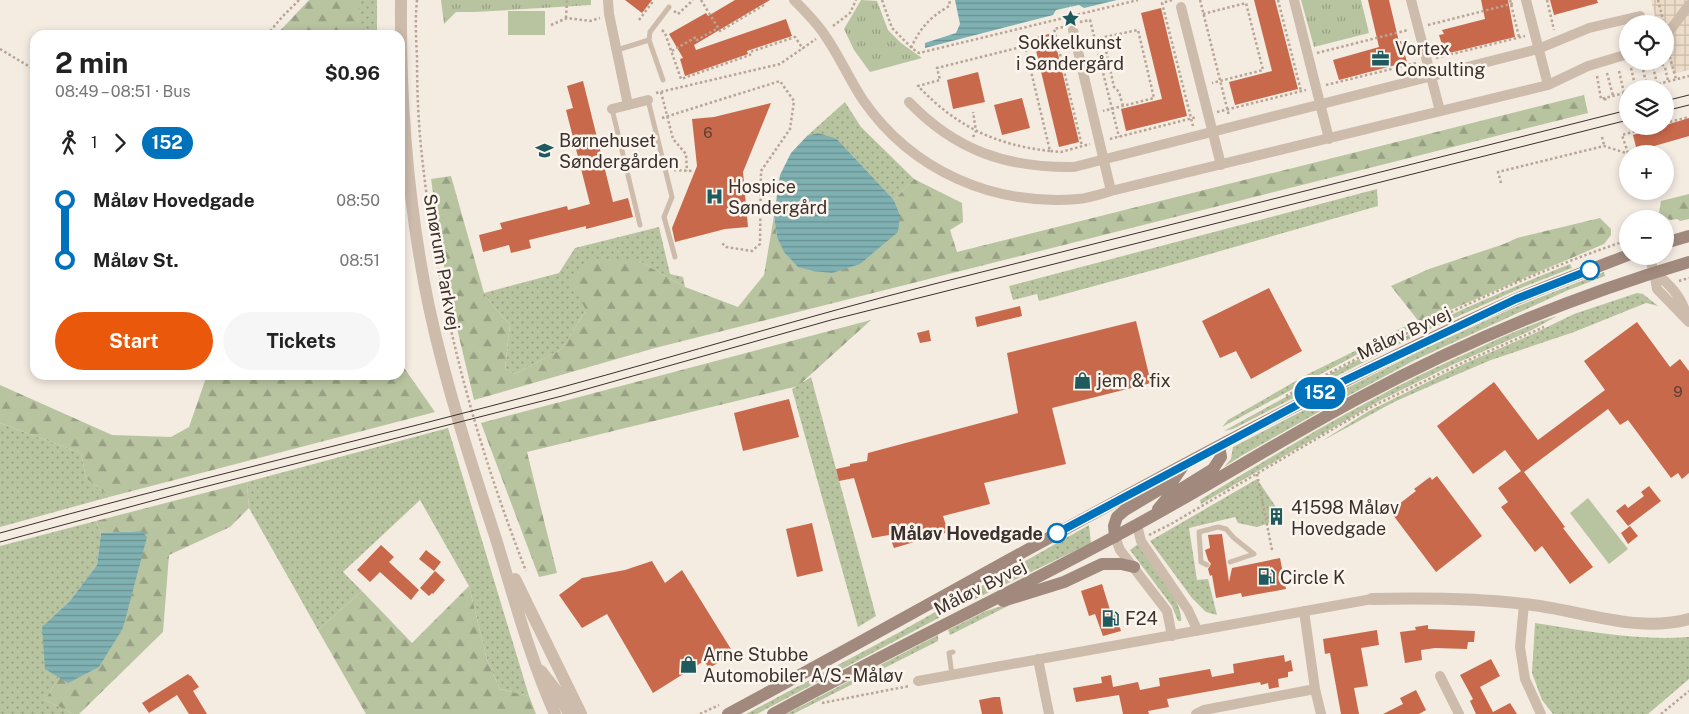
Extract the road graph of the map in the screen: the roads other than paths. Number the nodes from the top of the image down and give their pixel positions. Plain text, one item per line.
1 (401, 0) edge
2 (608, 0) edge
3 (794, 0) edge
4 (1294, 0) edge
5 (1411, 0) edge
6 (1526, 0) edge
7 (1177, 3) edge
8 (1689, 5) edge
9 (669, 8) dead end
10 (1619, 21) edge
11 (1069, 27) road end
12 (1674, 29) edge
13 (402, 30) edge
14 (649, 40) junction
15 (1538, 49) junction
16 (616, 50) junction
17 (1619, 57) edge
18 (1430, 77) junction
19 (663, 80) dead end
20 (1548, 85) junction
21 (648, 100) joint
22 (909, 102) dead end
23 (628, 105) junction
24 (1320, 105) junction
25 (612, 109) joint
26 (1440, 111) junction
27 (1212, 132) junction
28 (405, 135) edge
29 (1329, 138) junction
30 (1104, 159) junction
31 (1221, 165) junction
32 (1112, 192) junction
33 (640, 224) dead end
34 (1689, 236) edge
35 (1674, 240) edge
36 (675, 257) dead end
37 (1619, 259) edge
38 (1689, 262) edge
39 (1651, 265) edge
40 (1654, 272) junction
41 (1688, 321) edge
42 (1219, 446) junction
43 (1184, 464) junction
44 (1152, 517) junction
45 (490, 522) junction
46 (1137, 525) junction
47 (1115, 537) junction
48 (1230, 562) dead end
49 (1207, 565) dead end
50 (1134, 568) junction
51 (1372, 599) joint
52 (1524, 604) junction
53 (1304, 611) junction
54 (969, 612) junction
55 (1689, 619) edge
56 (1196, 632) junction
57 (1172, 636) junction
58 (954, 652) dead end
59 (1038, 659) junction
60 (535, 663) junction
61 (952, 675) junction
62 (1440, 676) dead end
63 (918, 681) road end
64 (1315, 689) junction
65 (555, 714) edge
66 (569, 714) edge
67 (581, 714) edge
68 (728, 714) edge
69 (773, 714) edge
70 (1049, 714) edge
71 (1196, 714) edge
72 (1321, 714) edge
73 (1460, 714) edge
74 (1541, 714) edge

1 - 13 street, Smørum Parkvej
2 - 16 street
3 - 32 street
4 - 24 street
5 - 18 street
6 - 15 street
7 - 27 street
8 - 12 street
9 - 14 lane
10 - 15 street
11 - 30 street
14 - 16 lane
14 - 19 lane
15 - 18 street
15 - 20 street
16 - 23 street
17 - 20 street
18 - 24 street
18 - 26 street
20 - 26 street
21 - 23 street
21 - 36 lane
22 - 30 street
23 - 25 street
24 - 27 street
24 - 29 street
25 - 33 lane
26 - 29 street
27 - 30 street
27 - 31 street
28 - 45 street, Smørum Parkvej
29 - 31 street
30 - 32 street
31 - 32 street
34 - 35 main road
37 - 42 main road, Måløv Byvej
38 - 40 main road, Måløv Byvej
39 - 40 street
40 - 41 street
40 - 41 street
40 - 44 main road, Måløv Byvej
42 - 43 main road, Måløv Byvej
42 - 44 main road
43 - 47 main road
43 - 68 main road, Måløv Byvej
44 - 46 main road, Måløv Byvej
45 - 60 street, Smørum Parkvej
45 - 67 street, Smørum Parkvej
46 - 47 main road, Måløv Byvej
46 - 56 street
47 - 50 street
47 - 54 main road, Måløv Byvej
48 - 49 lane
50 - 54 main road
50 - 57 street
51 - 52 street
51 - 53 street
52 - 55 street
52 - 74 street
53 - 56 street
53 - 64 street
54 - 69 main road, Måløv Byvej
56 - 57 street
57 - 59 street
58 - 61 lane
59 - 61 street
59 - 70 street
60 - 65 street, Smørum Parkvej
60 - 66 street
61 - 63 street
62 - 73 street
64 - 71 street
64 - 72 street

